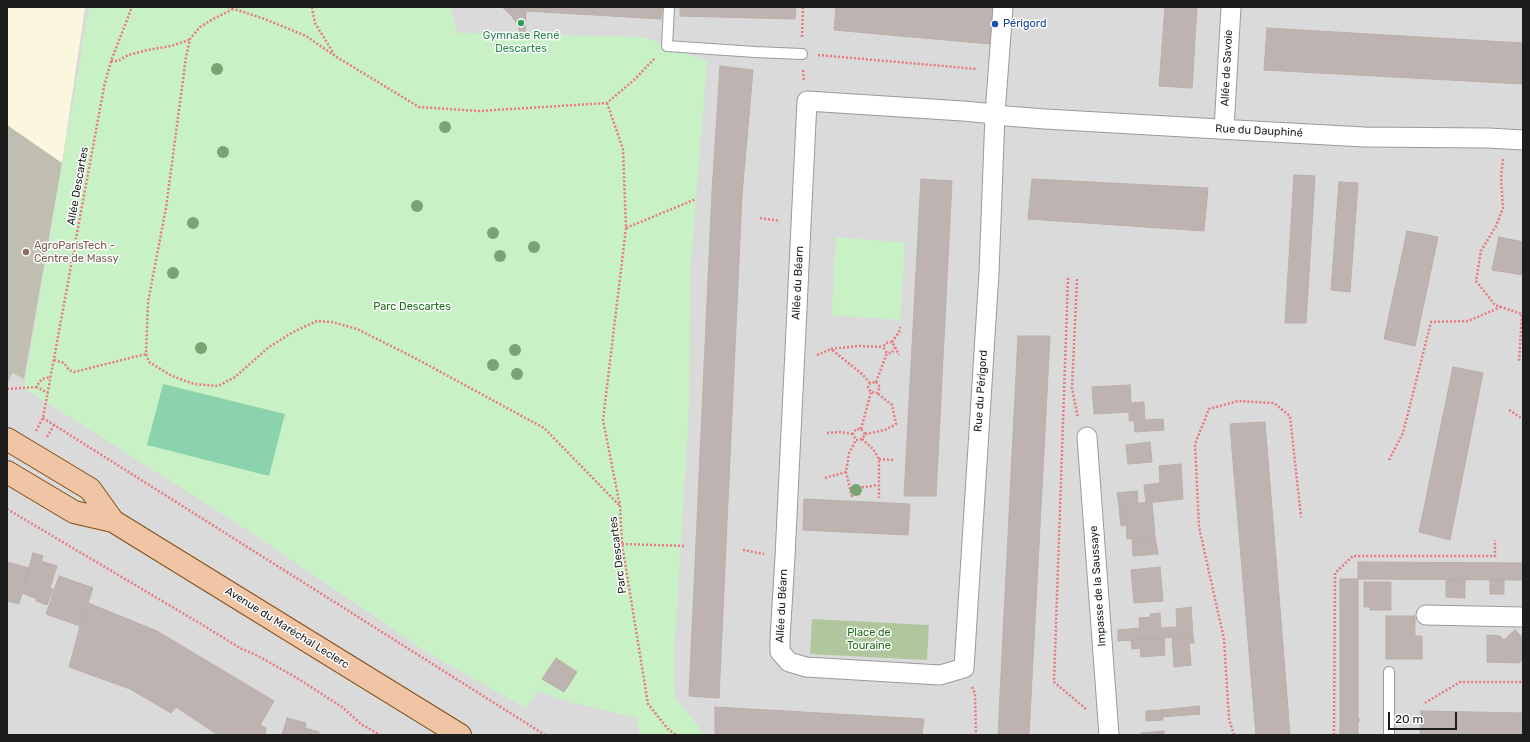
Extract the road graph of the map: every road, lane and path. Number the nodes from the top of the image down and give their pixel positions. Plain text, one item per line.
1 (132, 7) edge
2 (228, 7) edge
3 (312, 7) edge
4 (669, 7) edge
5 (1003, 7) edge
6 (1231, 7) edge
7 (233, 9) junction
8 (190, 40) junction
9 (667, 46) junction
10 (802, 54) joint
11 (335, 56) junction
12 (111, 61) junction
13 (997, 70) junction
14 (607, 103) junction
15 (995, 114) junction
16 (1224, 129) junction
17 (1515, 139) edge
18 (696, 199) dead end
19 (626, 228) junction
20 (1068, 278) dead end
21 (1077, 279) dead end
22 (1502, 307) junction
23 (900, 328) dead end
24 (892, 342) junction
25 (883, 347) junction
26 (895, 348) junction
27 (887, 353) junction
28 (146, 354) junction
29 (899, 355) dead end
30 (54, 360) junction
31 (1519, 361) dead end
32 (51, 377) junction
33 (876, 382) junction
34 (870, 383) junction
35 (36, 387) junction
36 (7, 389) edge
37 (871, 392) junction
38 (48, 393) junction
39 (877, 393) junction
40 (1509, 410) dead end
41 (43, 418) junction
42 (1523, 419) edge
43 (861, 429) junction
44 (827, 433) dead end
45 (34, 434) dead end
46 (853, 434) junction
47 (865, 434) junction
48 (1087, 437) joint
49 (7, 439) edge
50 (856, 440) junction
51 (862, 440) junction
52 (879, 459) junction
53 (894, 460) dead end
54 (1389, 460) dead end
55 (7, 472) edge
56 (846, 472) junction
57 (825, 478) dead end
58 (878, 485) junction
59 (850, 488) junction
60 (852, 497) dead end
61 (879, 498) dead end
62 (620, 506) junction
63 (7, 509) edge
64 (1301, 517) dead end
65 (113, 521) junction
66 (1495, 540) dead end
67 (622, 544) junction
68 (686, 546) dead end
69 (1426, 615) dead end
70 (1523, 617) edge
71 (964, 668) junction
72 (1389, 672) dead end
73 (1523, 682) edge
74 (1425, 703) dead end
75 (1088, 711) dead end
76 (458, 734) edge
77 (380, 735) edge
78 (544, 735) edge
79 (676, 735) edge
80 (976, 735) edge
81 (1109, 735) edge
82 (1234, 735) edge
83 (1334, 735) edge
84 (1389, 735) edge

1 - 12 path, Allée Descartes
2 - 7 path
3 - 11 path
4 - 9 lane
5 - 13 street, Rue du Périgord
6 - 16 street, Allée de Savoie
7 - 8 path
7 - 11 path
8 - 12 path
8 - 28 path
9 - 10 lane
9 - 14 path
10 - 13 path
11 - 14 path
12 - 30 path, Allée Descartes
13 - 15 street, Rue du Périgord
14 - 19 path, Parc Descartes
15 - 16 street, Rue du Dauphiné
15 - 71 street, Rue du Périgord
15 - 71 street, Allée du Béarn
16 - 17 street, Rue du Dauphiné
17 - 22 path
18 - 19 path
19 - 62 path, Parc Descartes
20 - 75 path
21 - 48 path
22 - 31 path
22 - 54 path
23 - 24 path
24 - 25 path
24 - 26 path
25 - 27 path
25 - 34 path
26 - 27 path
26 - 29 path
27 - 33 path
28 - 30 path
28 - 62 path
30 - 32 path, Allée Descartes
32 - 35 path
32 - 38 path, Allée Descartes
33 - 34 path
33 - 39 path
34 - 37 path
35 - 36 path
35 - 38 path
37 - 39 path
37 - 43 path
38 - 41 path, Allée Descartes
39 - 47 path
40 - 42 path
41 - 45 path, Allée Descartes
41 - 78 path
43 - 46 path
43 - 47 path
44 - 46 path
46 - 50 path
47 - 51 path
48 - 81 street, Impasse de la Saussaye
49 - 65 main road, Avenue du Maréchal Leclerc
50 - 51 path
50 - 56 path
51 - 52 path
52 - 53 path
52 - 58 path
55 - 65 main road, Avenue du Maréchal Leclerc
56 - 57 path
56 - 59 path
58 - 59 path
58 - 61 path
59 - 60 path
62 - 67 path, Parc Descartes
63 - 77 path
64 - 82 path
65 - 76 main road, Avenue du Maréchal Leclerc
66 - 83 path
67 - 68 path
67 - 79 path, Parc Descartes
69 - 70 street
71 - 80 path
72 - 84 lane
73 - 74 path

